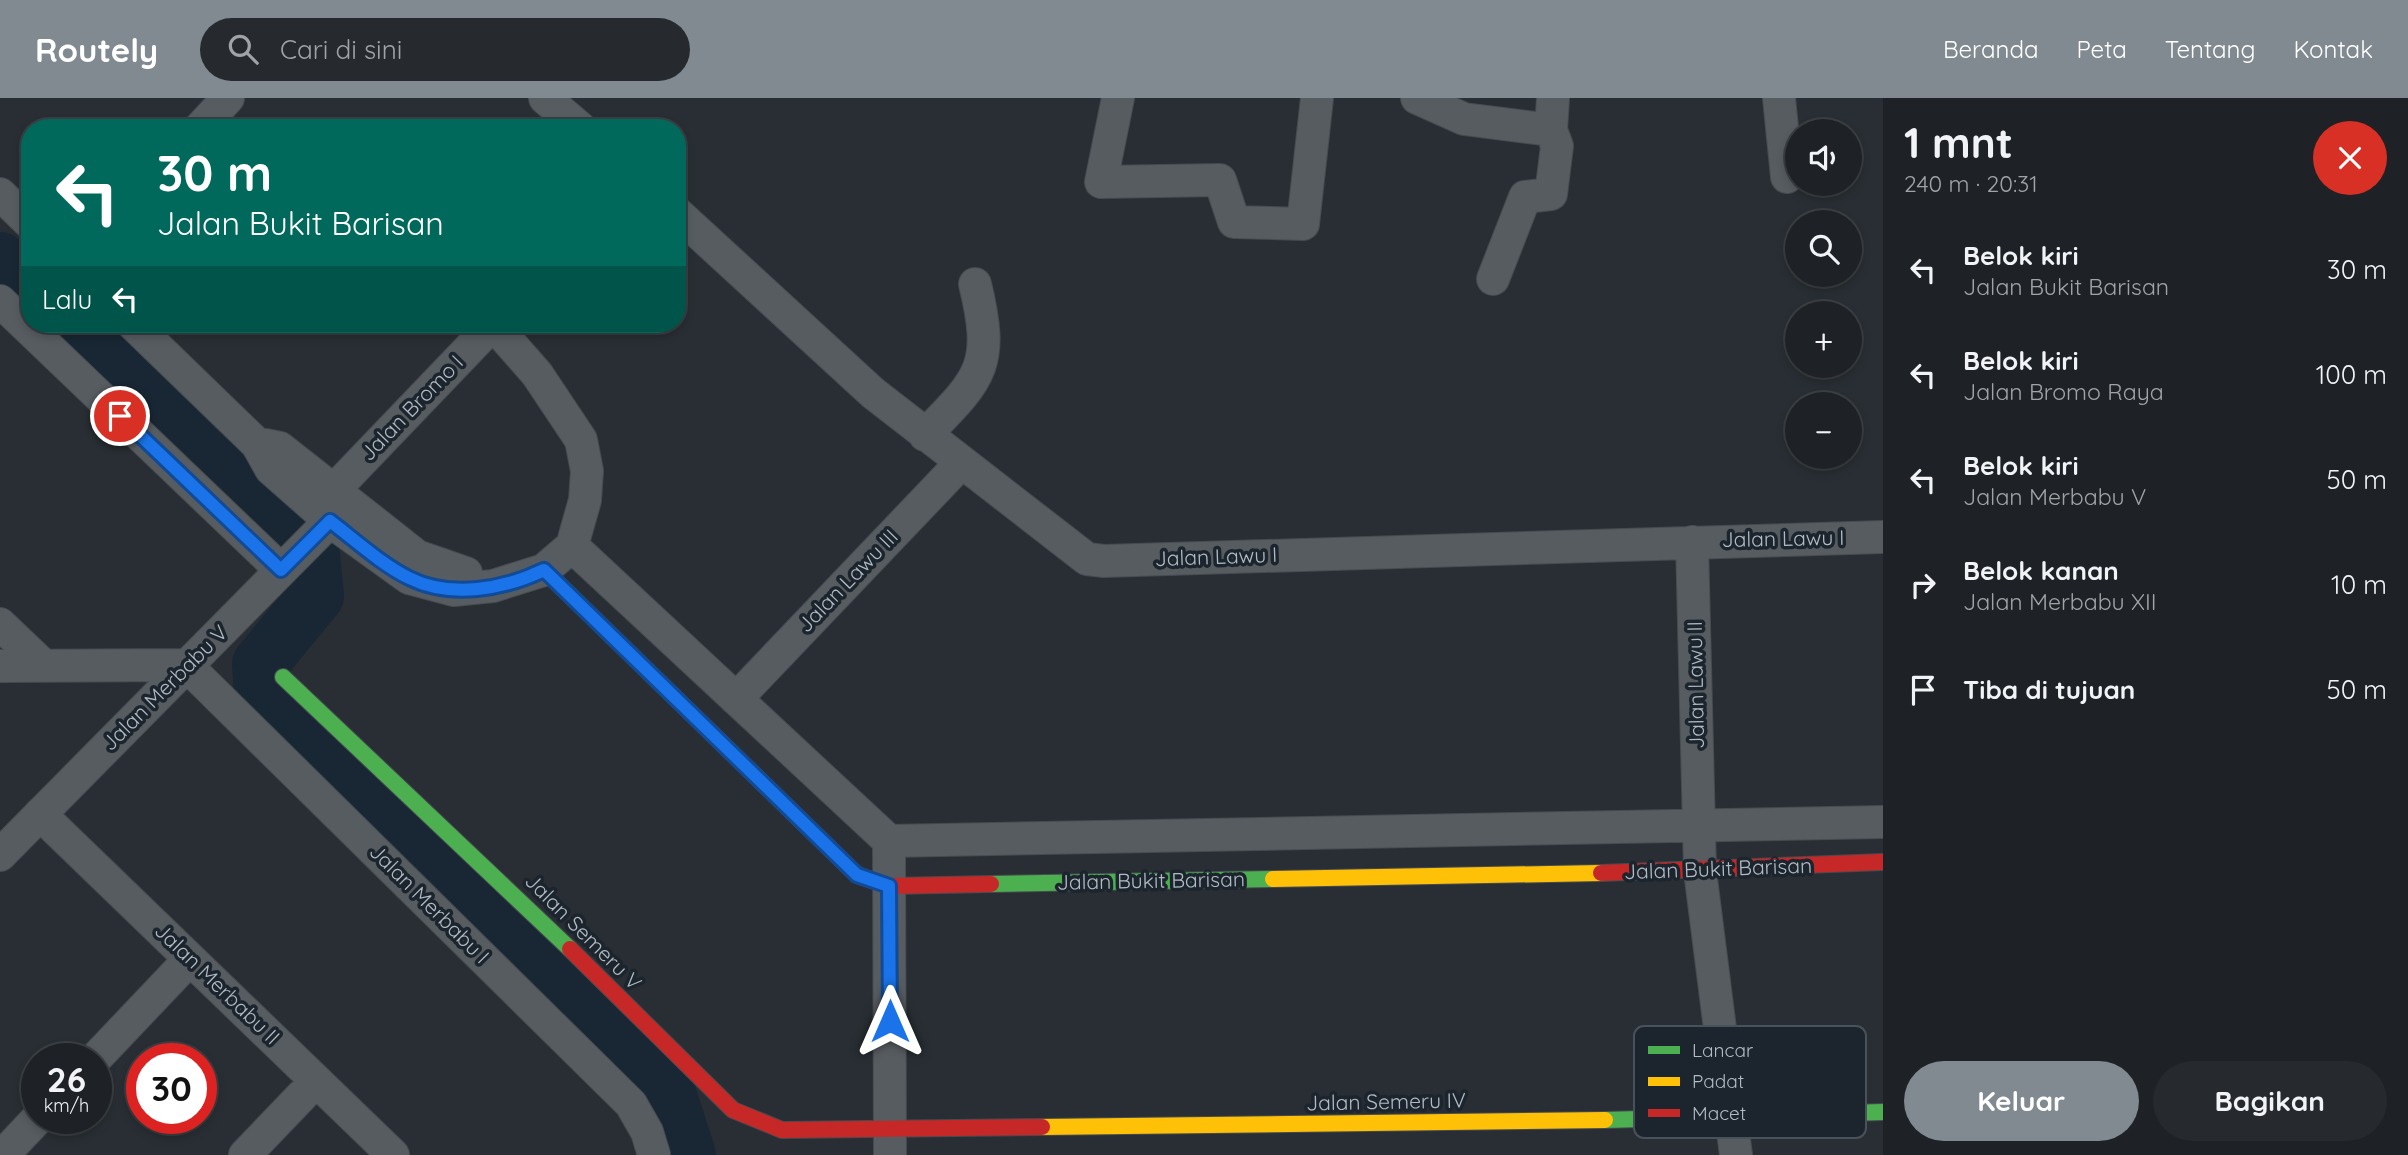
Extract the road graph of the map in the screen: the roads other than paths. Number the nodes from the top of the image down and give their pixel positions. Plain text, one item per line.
1 (228, 98) edge
2 (545, 98) edge
3 (1118, 98) edge
4 (1317, 98) edge
5 (1416, 98) edge
6 (1553, 98) edge
7 (1779, 98) edge
8 (208, 119) edge
9 (570, 119) edge
10 (1551, 130) junction
11 (1785, 157) edge
12 (0, 194) edge
13 (21, 214) edge
14 (686, 220) edge
15 (1493, 279) dead end
16 (975, 284) dead end
17 (0, 301) edge
18 (21, 320) edge
19 (35, 333) edge
20 (142, 333) edge
21 (485, 333) edge
22 (501, 333) edge
23 (925, 435) junction
24 (961, 463) junction
25 (327, 515) junction
26 (1883, 537) edge
27 (1692, 541) junction
28 (572, 546) junction
29 (287, 564) junction
30 (530, 575) junction
31 (0, 624) edge
32 (43, 665) junction
33 (187, 665) junction
34 (0, 666) edge
35 (283, 677) dead end
36 (736, 699) junction
37 (40, 814) junction
38 (1883, 822) edge
39 (1699, 828) junction
40 (889, 841) junction
41 (0, 855) edge
42 (1883, 862) edge
43 (1700, 870) junction
44 (889, 886) junction
45 (190, 959) junction
46 (1720, 1026) edge
47 (110, 1043) edge
48 (316, 1081) junction
49 (1634, 1121) edge
50 (23, 1134) edge
51 (890, 1142) edge
52 (3, 1155) edge
53 (245, 1155) edge
54 (393, 1155) edge
55 (654, 1155) edge

1 - 8 street
2 - 9 street
3 - 4 street
5 - 10 street
6 - 10 street
7 - 11 street
10 - 15 street
12 - 13 street
14 - 23 street, Jalan Lawu I
16 - 23 street
17 - 18 street
19 - 29 street
20 - 25 street
21 - 25 street, Jalan Bromo I
22 - 28 street
23 - 24 street, Jalan Lawu I
24 - 27 street, Jalan Lawu I
24 - 36 street, Jalan Lawu III
25 - 29 street, Jalan Merbabu V
25 - 30 street
26 - 27 street, Jalan Lawu I
27 - 39 street, Jalan Lawu II
28 - 30 street
28 - 36 street
29 - 33 street, Jalan Merbabu V
30 - 44 street, Jalan Bukit Barisan
31 - 32 street
32 - 33 street
32 - 34 street
33 - 37 street, Jalan Merbabu V
33 - 55 street, Jalan Merbabu I
35 - 51 street, Jalan Semeru V
36 - 40 street
37 - 41 street, Jalan Merbabu V
37 - 45 street, Jalan Merbabu II
38 - 39 street, Jalan Bukit Barisan
39 - 40 street, Jalan Bukit Barisan
39 - 43 street, Jalan Lawu II
40 - 44 street
42 - 43 street, Jalan Bukit Barisan
43 - 44 street, Jalan Bukit Barisan
43 - 46 street, Jalan Lawu II
44 - 51 street
45 - 47 street
45 - 48 street, Jalan Merbabu II
48 - 53 street
48 - 54 street, Jalan Merbabu II
49 - 51 street, Jalan Semeru IV
50 - 52 street

